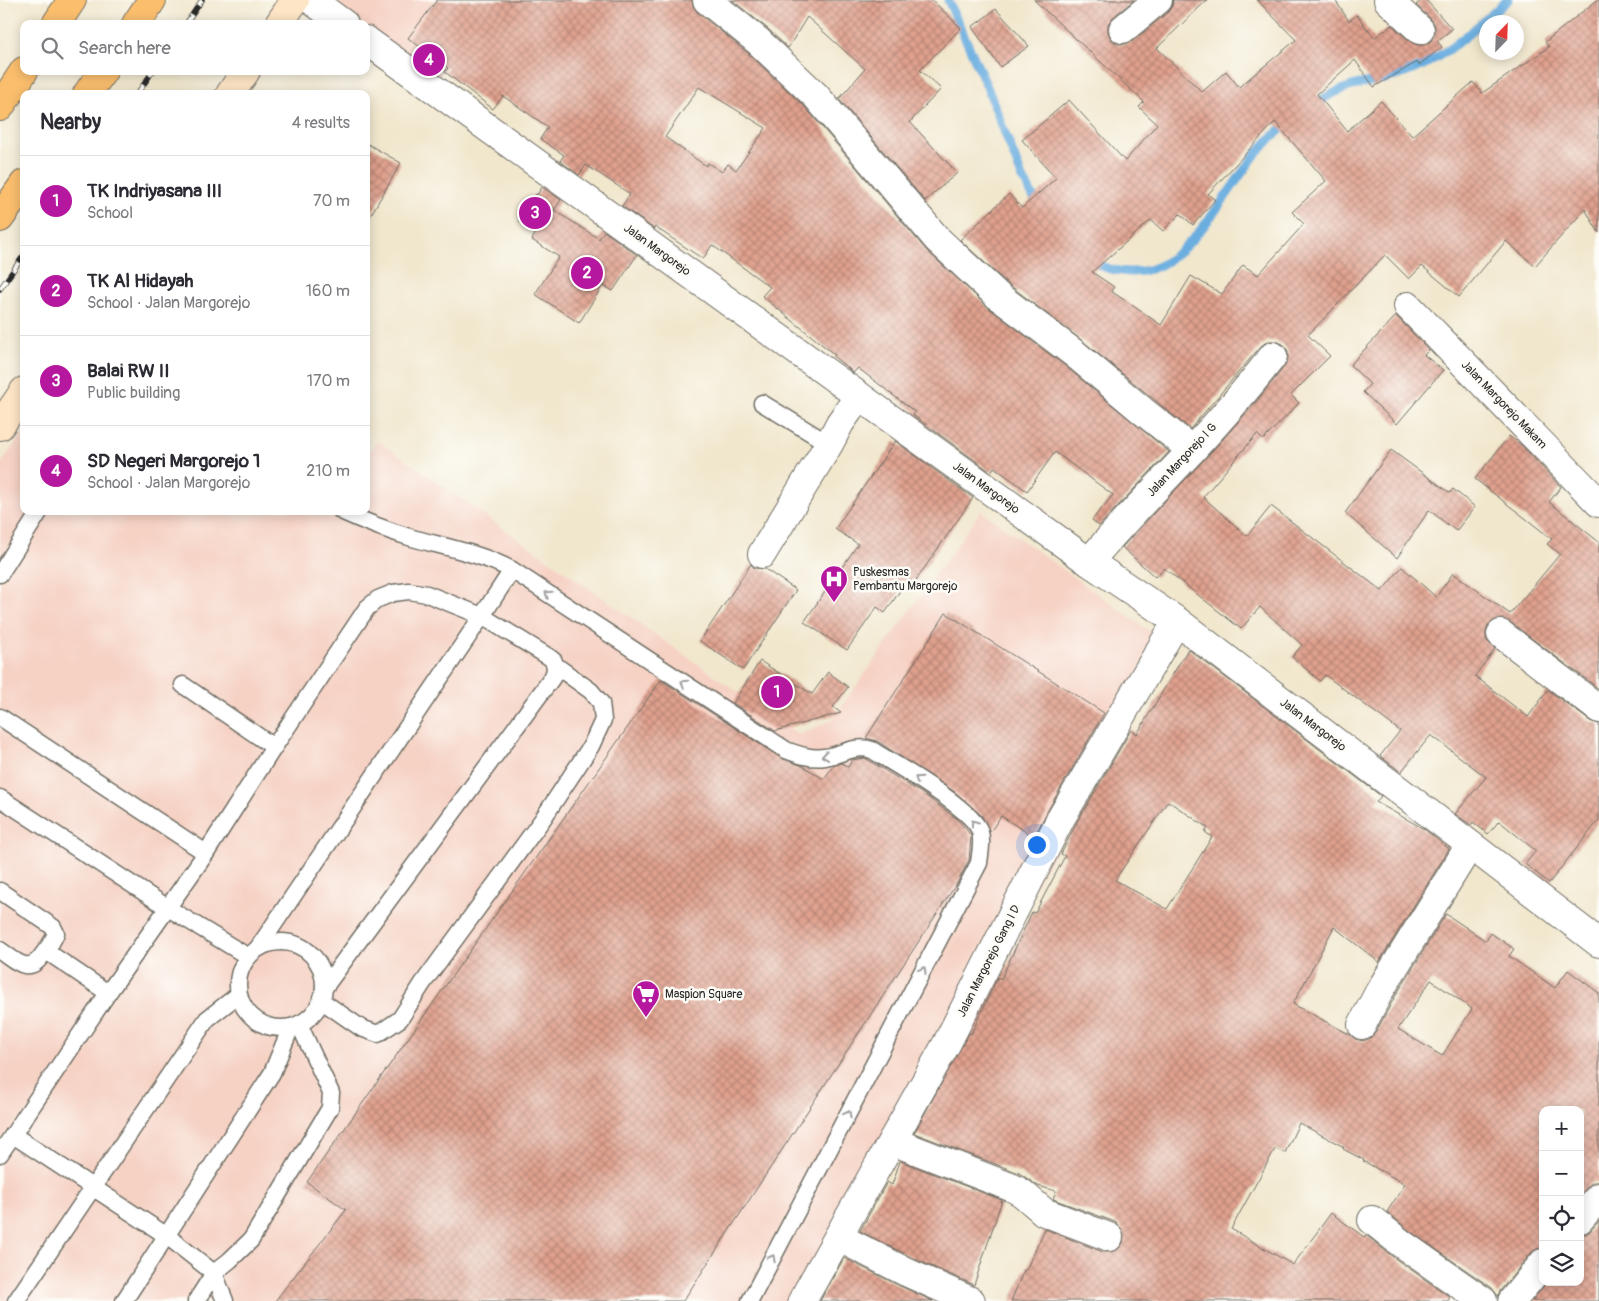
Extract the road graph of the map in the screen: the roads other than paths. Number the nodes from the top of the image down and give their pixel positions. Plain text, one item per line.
1 (72, 0) edge
2 (152, 0) edge
3 (295, 0) edge
4 (311, 0) edge
5 (707, 0) edge
6 (1158, 0) edge
7 (1388, 0) edge
8 (59, 20) edge
9 (139, 20) edge
10 (281, 20) edge
11 (338, 20) edge
12 (1123, 29) dead end
13 (1420, 30) dead end
14 (370, 43) edge
15 (21, 75) edge
16 (99, 75) edge
17 (243, 75) edge
18 (90, 90) edge
19 (233, 90) edge
20 (0, 107) edge
21 (20, 190) edge
22 (0, 218) edge
23 (1408, 306) dead end
24 (1273, 356) dead end
25 (859, 396) junction
26 (20, 397) edge
27 (762, 403) dead end
28 (0, 426) edge
29 (829, 444) junction
30 (1192, 450) junction
31 (1599, 503) edge
32 (37, 515) edge
33 (351, 515) edge
34 (762, 554) dead end
35 (1089, 562) junction
36 (512, 570) junction
37 (0, 574) edge
38 (482, 616) junction
39 (1177, 621) junction
40 (1501, 634) dead end
41 (555, 665) junction
42 (183, 685) dead end
43 (1599, 709) edge
44 (0, 717) edge
45 (274, 747) junction
46 (0, 798) edge
47 (1470, 845) junction
48 (206, 853) junction
49 (0, 891) edge
50 (168, 908) junction
51 (1599, 944) edge
52 (0, 950) edge
53 (46, 951) junction
54 (253, 952) junction
55 (108, 993) junction
56 (238, 995) junction
57 (323, 995) junction
58 (295, 1025) junction
59 (1362, 1025) dead end
60 (13, 1135) junction
61 (892, 1141) junction
62 (0, 1154) edge
63 (92, 1187) junction
64 (1599, 1197) edge
65 (1584, 1214) edge
66 (1372, 1220) dead end
67 (167, 1236) junction
68 (838, 1237) junction
69 (1109, 1237) dead end
70 (1539, 1268) edge
71 (214, 1273) junction
72 (16, 1301) edge
73 (124, 1301) edge
74 (196, 1301) edge
75 (225, 1301) edge
76 (750, 1301) edge
77 (802, 1301) edge
78 (971, 1301) edge
79 (1483, 1301) edge
80 (1512, 1301) edge

1 - 8 highway
2 - 9 highway
3 - 10 street
4 - 11 street
5 - 30 street
6 - 12 street
7 - 13 street
14 - 25 street, Jalan Margorejo
15 - 20 highway
16 - 18 highway
17 - 19 street
21 - 22 highway
23 - 31 street, Jalan Margorejo Makam
24 - 30 street, Jalan Margorejo I G
25 - 29 street
25 - 35 street, Jalan Margorejo
26 - 28 street
27 - 29 lane
29 - 34 street
30 - 35 street, Jalan Margorejo I G
32 - 37 lane
33 - 36 lane
35 - 39 street, Jalan Margorejo
36 - 38 lane
76 -> 36 lane
38 - 41 lane
38 - 45 lane
38 - 54 lane
39 - 47 street, Jalan Margorejo
39 - 61 street, Jalan Margorejo Gang I D
40 - 43 street
41 - 57 lane
41 - 57 lane
42 - 45 lane
44 - 48 lane
45 - 48 lane
46 - 50 lane
47 - 51 street, Jalan Margorejo
47 - 59 street
48 - 50 lane
49 - 53 lane
50 - 54 lane
50 - 55 lane
52 - 53 lane
53 - 55 lane
54 - 56 lane
54 - 57 lane
55 - 60 lane
56 - 58 lane
56 - 63 lane
57 - 58 lane
58 - 67 lane
58 - 71 lane
60 - 62 lane
60 - 63 lane
61 - 68 street, Jalan Margorejo Gang I D
61 - 69 street
63 - 67 lane
63 - 72 lane
64 - 65 street
66 - 79 street
67 - 71 lane
67 - 73 lane
68 - 77 street, Jalan Margorejo Gang I D
68 - 78 street
70 - 80 street
71 - 74 lane
71 - 75 lane

